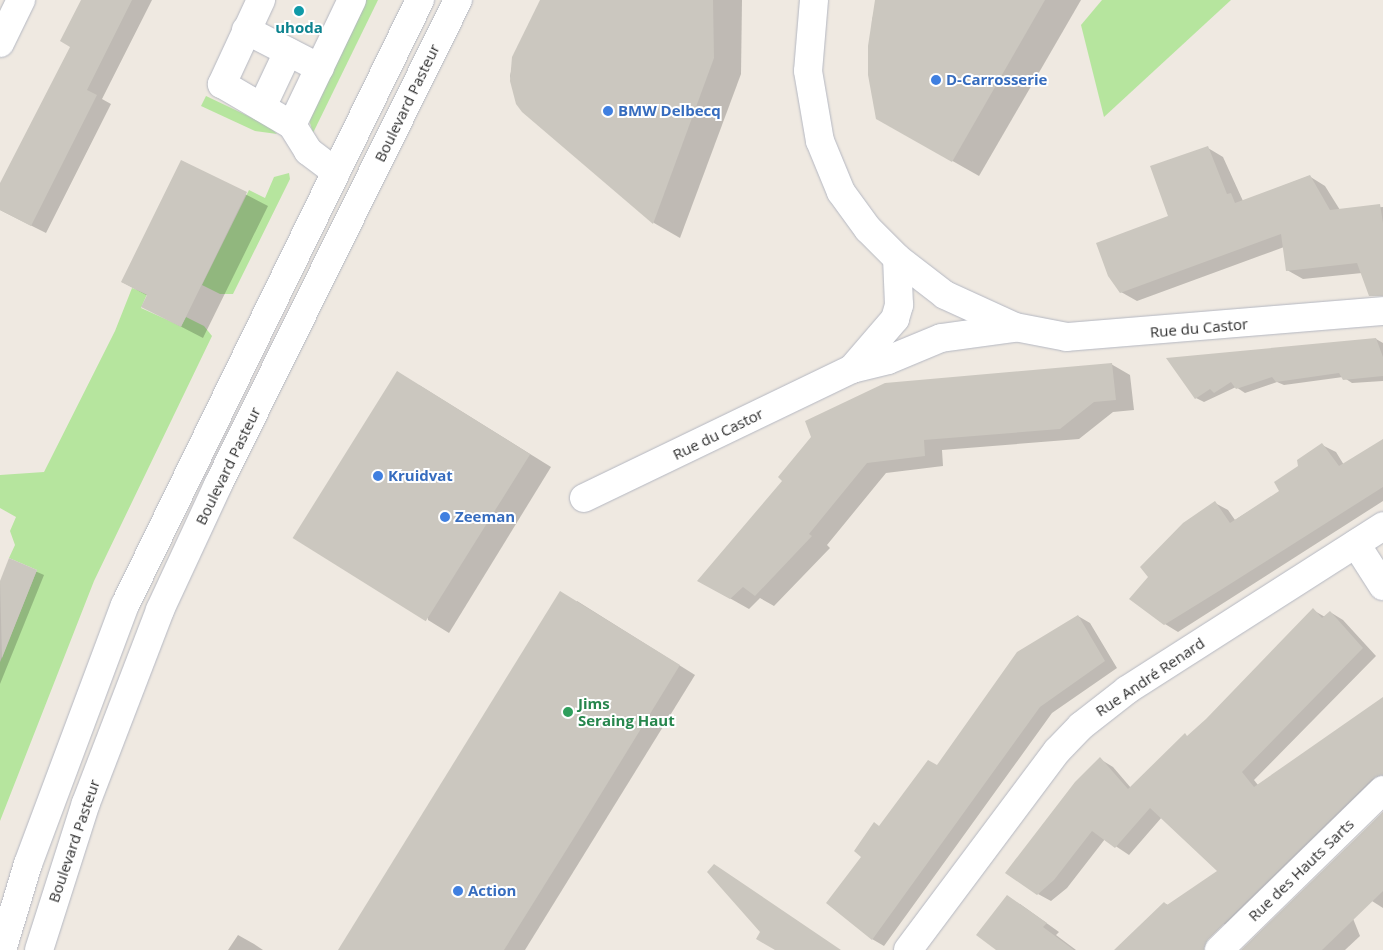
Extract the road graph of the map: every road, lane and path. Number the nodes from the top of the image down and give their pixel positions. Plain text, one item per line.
1 (21, 0) edge
2 (261, 0) edge
3 (352, 0) edge
4 (420, 0) edge
5 (458, 0) edge
6 (814, 0) edge
7 (246, 30) junction
8 (0, 43) edge
9 (288, 52) junction
10 (320, 68) junction
11 (262, 107) junction
12 (292, 125) junction
13 (336, 172) junction
14 (897, 258) junction
15 (945, 295) junction
16 (899, 305) junction
17 (1383, 311) edge
18 (1015, 327) junction
19 (942, 338) junction
20 (852, 369) junction
21 (584, 498) dead end
22 (1383, 526) edge
23 (1356, 544) junction
24 (1383, 586) edge
25 (1383, 790) edge
26 (64, 867) junction
27 (8, 898) edge
28 (914, 948) edge
29 (2, 950) edge
30 (37, 950) edge
31 (1219, 950) edge

1 - 8 street
2 - 7 street
3 - 10 street
4 - 13 street
5 - 26 street, Boulevard Pasteur
6 - 14 street, Rue du Castor
7 - 9 street
7 - 11 street
9 - 10 street
9 - 11 street
10 - 12 street
11 - 12 street
12 - 13 street
13 - 27 street
14 - 15 street, Rue du Castor
14 - 16 street, Rue du Castor
15 - 16 street
15 - 18 street, Rue du Castor
15 - 19 street
16 - 20 street, Rue du Castor
17 - 18 street, Rue du Castor
18 - 19 street, Rue du Castor
19 - 20 street, Rue du Castor
20 - 21 street, Rue du Castor
22 - 23 street, Rue André Renard
23 - 24 street
23 - 28 street, Rue André Renard
25 - 31 street, Rue des Hauts Sarts
26 - 27 street
26 - 30 street, Boulevard Pasteur
27 - 29 street
27 - 30 street

